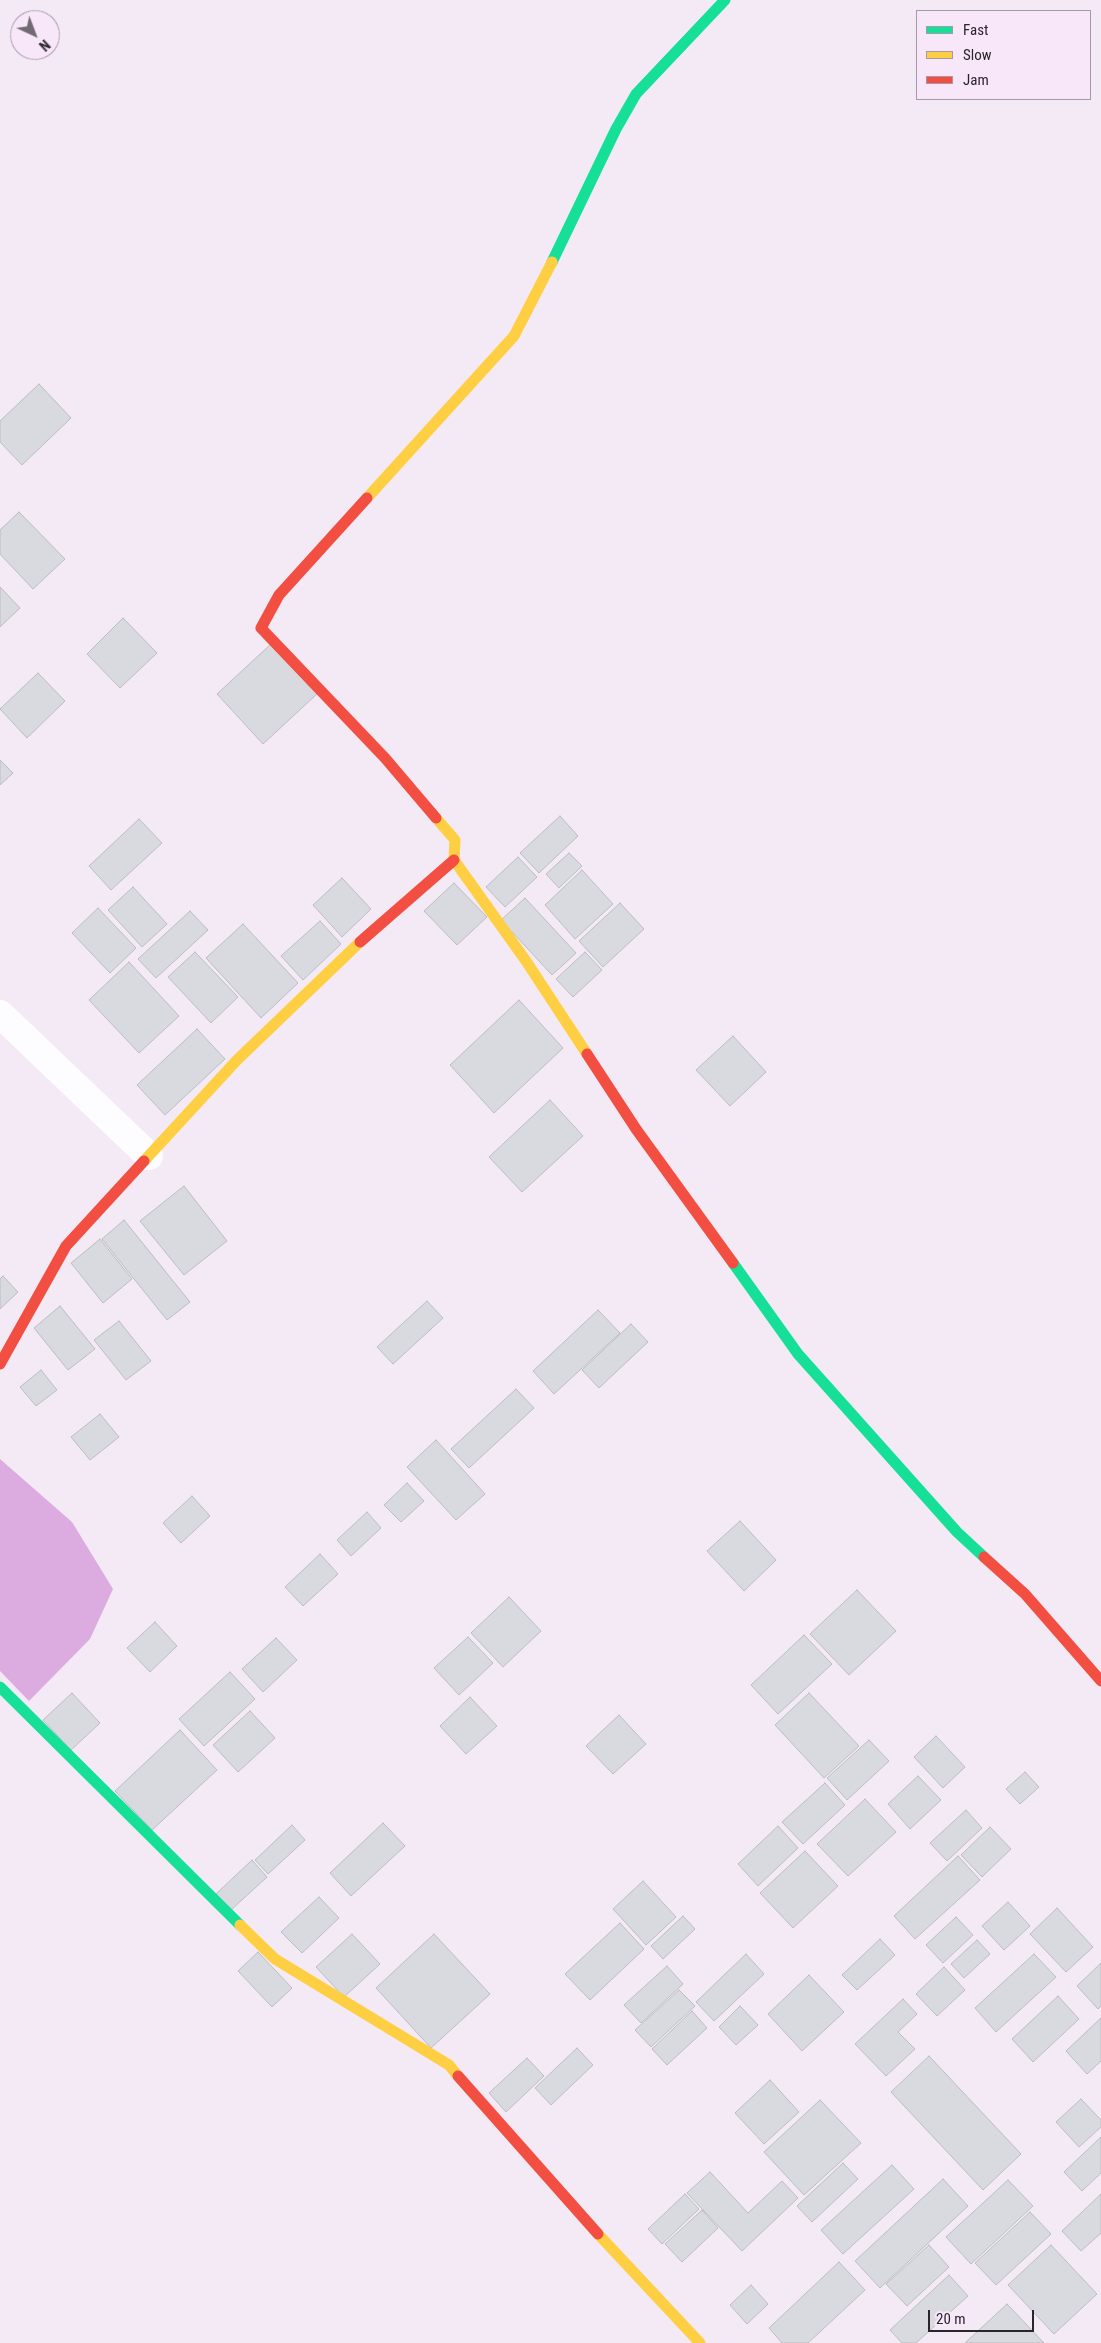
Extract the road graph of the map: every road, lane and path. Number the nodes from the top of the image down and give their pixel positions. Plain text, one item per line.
1 (726, 0) edge
2 (454, 860) junction
3 (0, 1014) edge
4 (149, 1156) junction
5 (0, 1364) edge
6 (1101, 1681) edge
7 (0, 1688) edge
8 (700, 2343) edge

1 - 2 street
2 - 4 street
2 - 6 street
3 - 4 street
4 - 5 street
7 - 8 street

